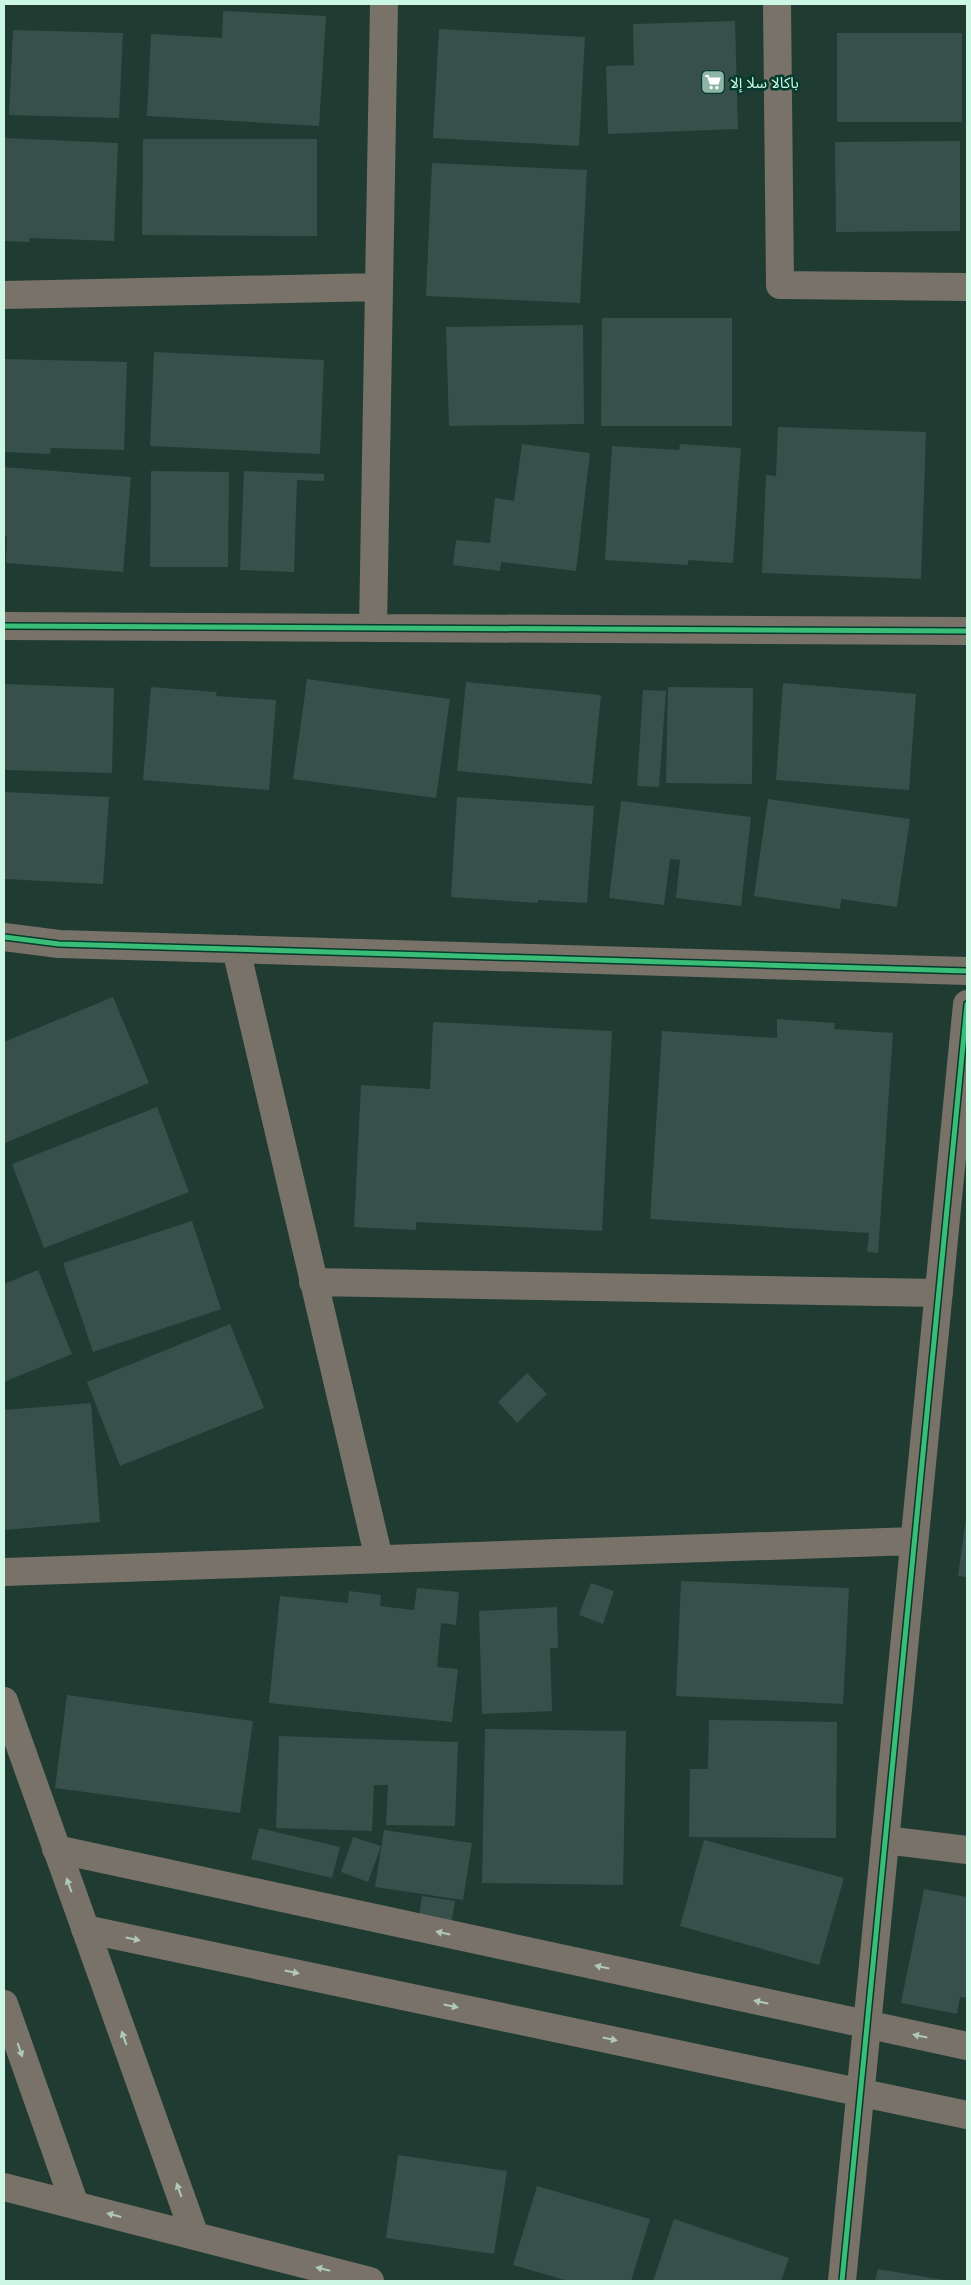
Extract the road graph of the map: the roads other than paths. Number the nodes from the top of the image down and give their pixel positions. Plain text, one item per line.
1 (384, 4) edge
2 (777, 4) edge
3 (379, 287) junction
4 (967, 287) edge
5 (4, 294) edge
6 (4, 626) edge
7 (372, 628) junction
8 (967, 631) edge
9 (4, 937) edge
10 (236, 949) junction
11 (967, 970) edge
12 (967, 1004) edge
13 (957, 1223) edge
14 (313, 1282) junction
15 (939, 1293) junction
16 (914, 1541) junction
17 (379, 1559) junction
18 (4, 1572) edge
19 (4, 1701) edge
20 (885, 1840) junction
21 (56, 1848) junction
22 (967, 1850) edge
23 (85, 1929) junction
24 (4, 2004) edge
25 (867, 2025) junction
26 (967, 2046) edge
27 (861, 2092) junction
28 (967, 2114) edge
29 (4, 2187) edge
30 (75, 2205) junction
31 (196, 2236) junction
32 (370, 2281) edge
33 (842, 2281) edge

1 - 3 street
2 - 4 street
3 - 5 street
3 - 7 street
6 - 7 street
7 - 8 street
9 - 10 street
10 - 11 street
10 - 14 street
12 - 13 street
13 - 15 street
14 - 15 street
14 - 17 street
15 - 16 street
16 - 17 street
16 - 20 street
17 - 18 street
19 - 21 street
20 - 22 street
20 - 25 street
23 -> 21 street
25 -> 21 street
23 -> 27 street
31 -> 23 street
24 -> 30 street
26 -> 25 street
25 - 27 street
27 - 28 street
27 - 33 street
29 - 30 street
31 -> 30 street
32 -> 31 street

